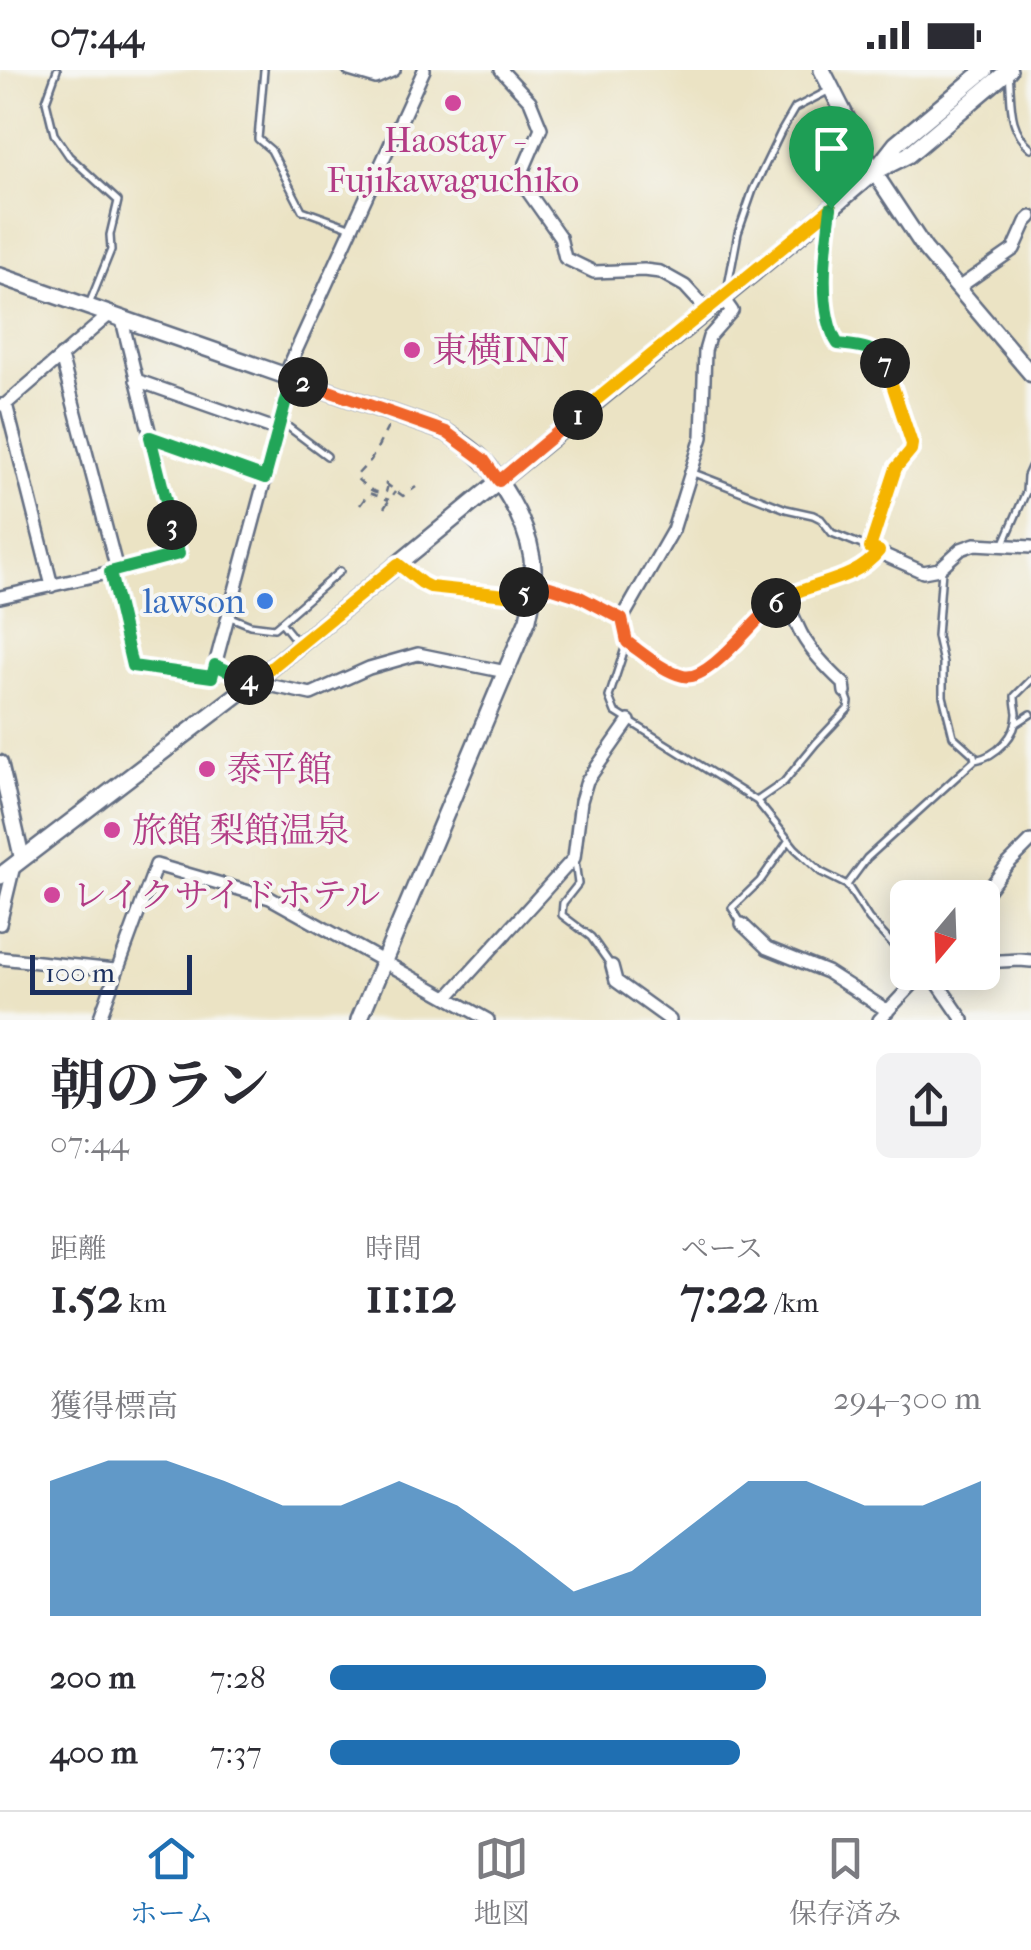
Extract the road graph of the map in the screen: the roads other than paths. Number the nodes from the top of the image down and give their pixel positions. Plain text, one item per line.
1 (57, 70) edge
2 (264, 70) edge
3 (349, 70) edge
4 (394, 70) edge
5 (424, 70) edge
6 (500, 70) edge
7 (822, 70) edge
8 (836, 70) edge
9 (985, 70) edge
10 (1009, 70) edge
11 (832, 90) junction
12 (1031, 148) edge
13 (874, 172) junction
14 (831, 208) junction
15 (1031, 217) edge
16 (353, 228) junction
17 (0, 276) edge
18 (958, 288) junction
19 (724, 295) junction
20 (88, 308) junction
21 (706, 310) junction
22 (116, 318) junction
23 (61, 356) junction
24 (1031, 374) edge
25 (289, 377) junction
26 (136, 380) junction
27 (3, 404) edge
28 (279, 426) junction
29 (150, 437) junction
30 (327, 456) dead end
31 (1031, 468) edge
32 (690, 472) junction
33 (265, 478) junction
34 (499, 481) junction
35 (1002, 545) junction
36 (1031, 546) edge
37 (874, 550) junction
38 (398, 564) junction
39 (942, 566) junction
40 (114, 571) junction
41 (340, 571) dead end
42 (52, 586) junction
43 (534, 586) junction
44 (0, 597) edge
45 (783, 598) junction
46 (228, 616) junction
47 (622, 619) junction
48 (281, 622) junction
49 (627, 642) junction
50 (299, 645) junction
51 (215, 665) junction
52 (506, 672) junction
53 (1031, 680) edge
54 (254, 682) junction
55 (845, 692) joint
56 (1031, 714) edge
57 (629, 720) junction
58 (1015, 724) junction
59 (976, 760) junction
60 (1, 773) edge
61 (757, 801) junction
62 (789, 840) junction
63 (1031, 841) edge
64 (574, 858) junction
65 (12, 867) edge
66 (995, 880) edge
67 (848, 885) junction
68 (0, 924) edge
69 (743, 925) joint
70 (890, 942) edge
71 (0, 958) edge
72 (384, 960) junction
73 (1000, 961) edge
74 (1031, 961) edge
75 (612, 966) joint
76 (115, 970) junction
77 (908, 990) edge
78 (938, 990) edge
79 (448, 997) junction
80 (884, 1016) edge
81 (99, 1020) edge
82 (359, 1020) edge
83 (488, 1020) edge
84 (670, 1020) edge
85 (963, 1020) edge

1 - 20 lane
2 - 16 lane
3 - 4 street
5 - 16 street
6 - 21 street
7 - 11 main road
8 - 11 street
9 - 13 main road
10 - 12 lane
10 - 13 main road
11 - 13 main road
11 - 19 lane
13 - 14 main road
13 - 18 street
14 - 19 main road
14 - 37 lane
15 - 18 street
16 - 25 street
17 - 20 main road
18 - 24 street
19 - 21 main road
19 - 32 street
20 - 22 main road
21 - 34 main road
22 - 23 street
22 - 25 main road
22 - 26 street
23 - 27 street
23 - 40 street
25 - 28 street
25 - 34 main road
26 - 28 street
26 - 29 street
27 - 42 street
28 - 30 lane
28 - 33 street
29 - 33 street
29 - 40 street
31 - 35 lane
32 - 37 lane
32 - 47 street
33 - 46 street
34 - 38 main road
34 - 43 main road
35 - 36 street
35 - 39 street
37 - 39 street
37 - 45 lane
38 - 43 lane
38 - 50 main road
39 - 59 lane
40 - 42 street
40 - 51 street
41 - 48 lane
42 - 44 street
43 - 47 street
43 - 52 main road
45 - 49 lane
45 - 55 street
46 - 48 lane
46 - 51 street
47 - 49 lane
48 - 50 lane
49 - 57 lane
50 - 54 main road
51 - 54 street
52 - 54 street
52 - 72 main road
53 - 58 lane
54 - 65 main road
55 - 61 lane
56 - 58 lane
57 - 61 lane
57 - 64 street
58 - 59 lane
59 - 67 lane
60 - 65 street
61 - 62 lane
62 - 67 lane
62 - 69 lane
63 - 66 street
64 - 75 lane
64 - 79 street
65 - 68 street
67 - 70 lane
69 - 80 street
71 - 76 street
72 - 76 street
72 - 79 street
72 - 82 main road
73 - 74 street
75 - 84 street
76 - 81 street
77 - 80 street
78 - 85 street
79 - 83 street

